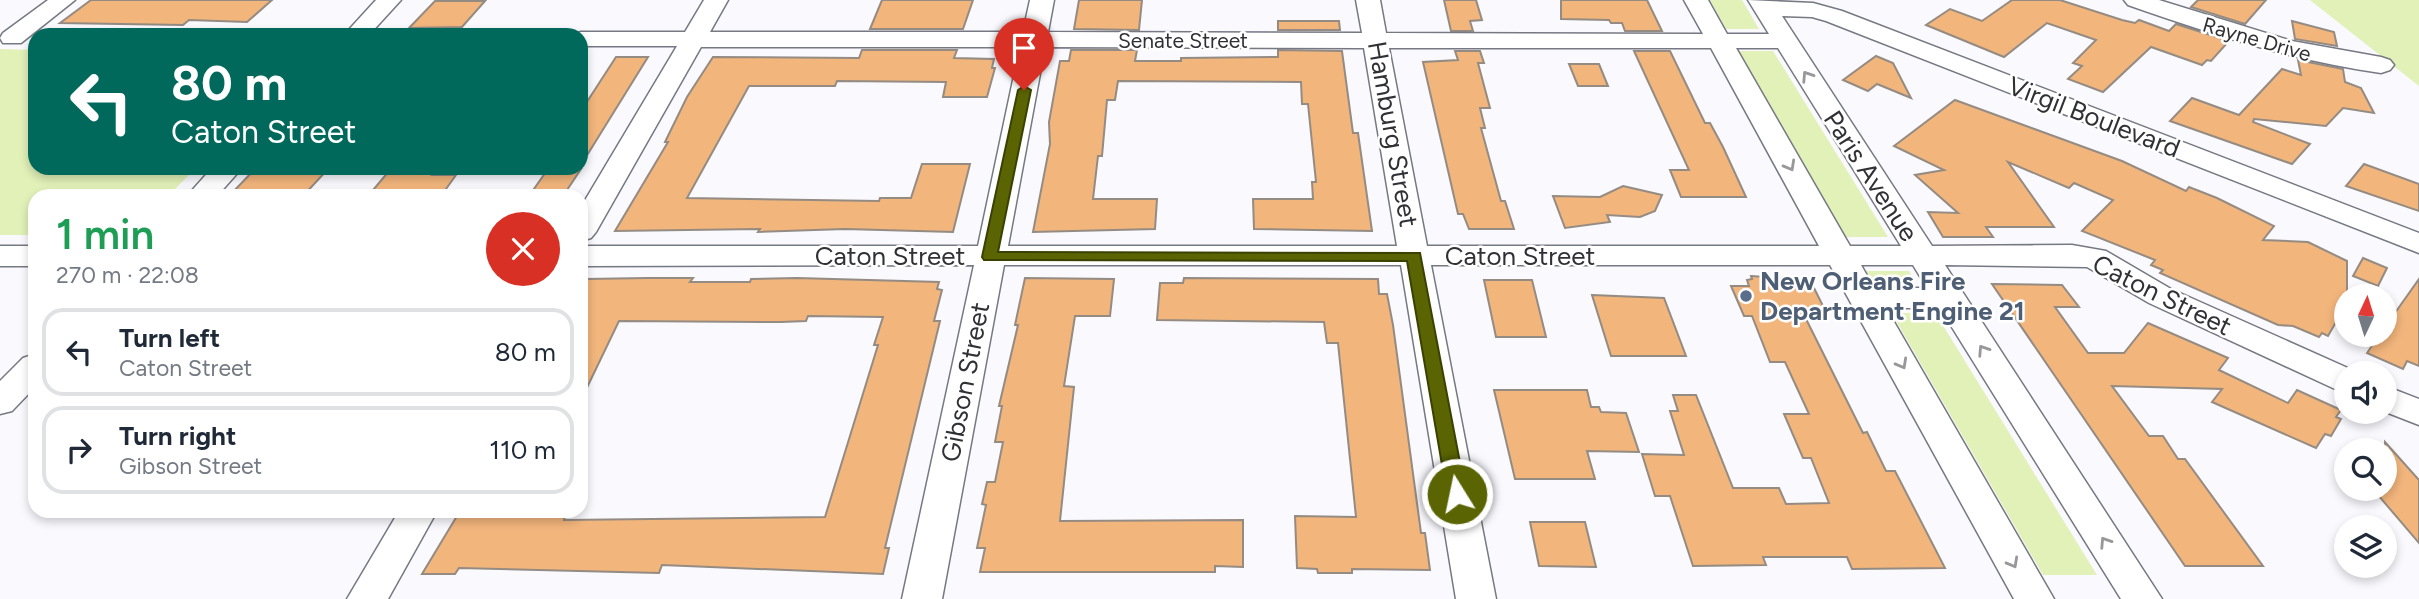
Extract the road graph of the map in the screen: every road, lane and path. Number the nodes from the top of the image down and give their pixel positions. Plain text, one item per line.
1 (63, 0) edge
2 (389, 0) edge
3 (716, 0) edge
4 (1042, 0) edge
5 (1368, 0) edge
6 (1696, 0) edge
7 (2145, 1) edge
8 (1763, 4) edge
9 (1808, 5) edge
10 (28, 28) edge
11 (363, 28) edge
12 (588, 39) edge
13 (693, 39) junction
14 (1035, 40) junction
15 (1376, 40) junction
16 (1720, 41) junction
17 (1785, 41) junction
18 (2381, 65) dead end
19 (221, 175) edge
20 (208, 189) edge
21 (588, 220) edge
22 (2419, 244) edge
23 (1922, 255) junction
24 (0, 256) edge
25 (28, 256) edge
26 (588, 256) edge
27 (1414, 256) junction
28 (1840, 256) junction
29 (990, 257) junction
30 (1864, 298) junction
31 (1950, 298) junction
32 (28, 373) edge
33 (2334, 375) edge
34 (0, 402) edge
35 (2397, 403) edge
36 (2419, 413) edge
37 (414, 518) edge
38 (367, 599) edge
39 (922, 599) edge
40 (1476, 599) edge
41 (2034, 599) edge
42 (2142, 599) edge

1 - 10 street
2 - 11 street
3 - 13 street
4 - 14 street, Gibson Street
5 - 15 street, Hamburg Street
6 - 16 street
7 - 18 street, Rayne Drive
8 - 9 street, Virgil Boulevard
8 - 17 street, Paris Avenue
9 - 22 street, Virgil Boulevard
12 - 13 street, Senate Street
13 - 14 street, Senate Street
13 - 21 street
14 - 15 street, Senate Street
14 - 29 street, Gibson Street
15 - 16 street, Senate Street
15 - 27 street, Hamburg Street
16 - 17 street, Senate Street
16 -> 28 street
23 -> 17 street, Paris Avenue
19 - 20 street
23 - 28 street, Caton Street
23 - 31 street, Paris Avenue
23 - 33 street, Caton Street
24 - 25 street
26 - 29 street, Caton Street
27 - 28 street, Caton Street
27 - 29 street, Caton Street
27 - 40 street, Hamburg Street
28 - 30 street
29 - 39 street, Gibson Street
30 - 31 street
30 -> 41 street
42 -> 31 street, Paris Avenue
32 - 34 street
35 - 36 street
37 - 38 street

